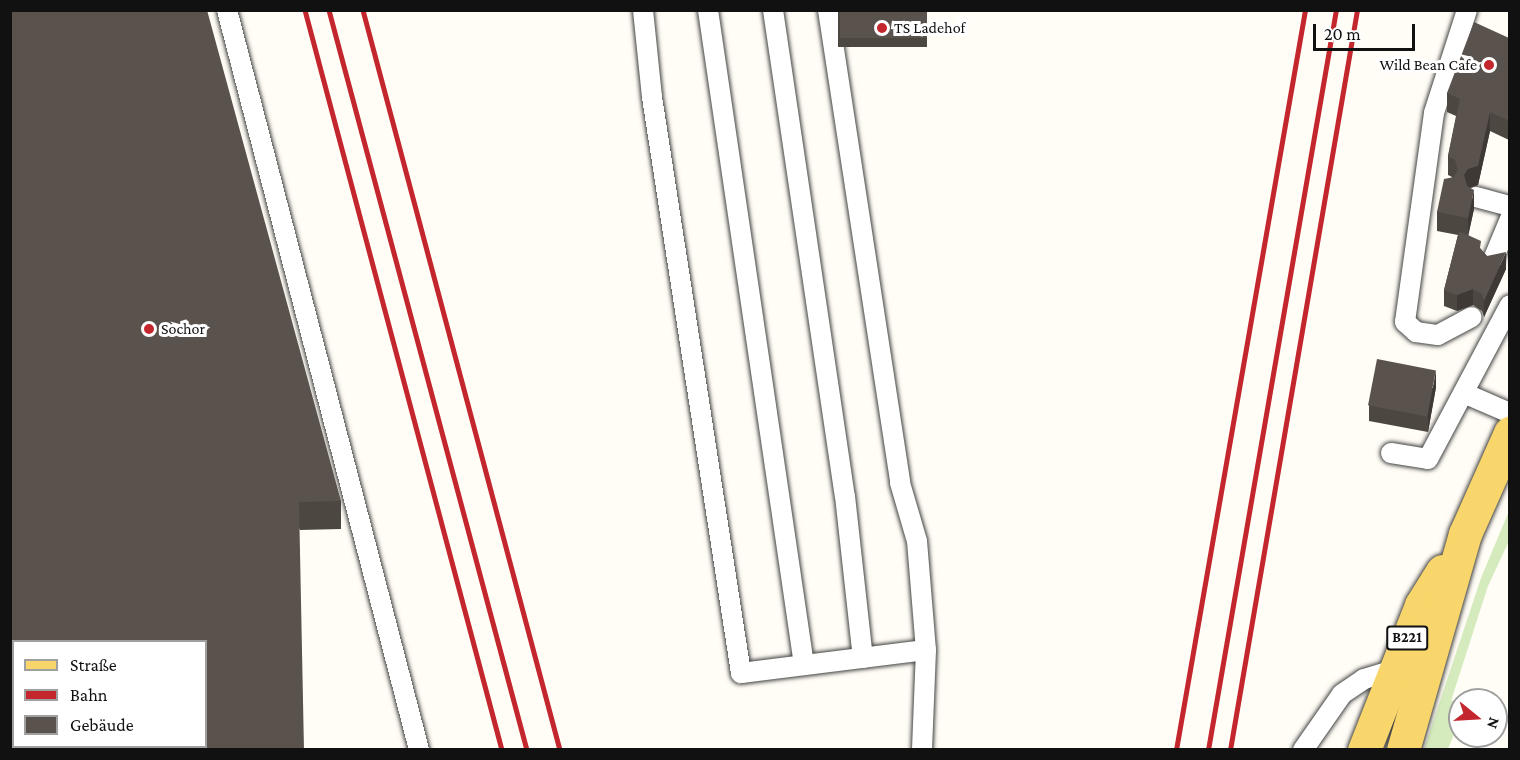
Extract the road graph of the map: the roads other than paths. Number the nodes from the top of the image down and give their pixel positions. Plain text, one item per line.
1 (227, 10) edge
2 (644, 10) edge
3 (708, 10) edge
4 (773, 10) edge
5 (828, 10) edge
6 (1467, 10) edge
7 (1424, 181) junction
8 (1446, 187) edge
9 (1476, 197) edge
10 (1509, 206) edge
11 (1509, 219) edge
12 (1492, 262) edge
13 (1509, 305) edge
14 (1472, 317) dead end
15 (1466, 394) junction
16 (1509, 413) edge
17 (1509, 433) edge
18 (1391, 453) dead end
19 (1465, 534) junction
20 (926, 650) junction
21 (863, 658) junction
22 (804, 665) junction
23 (1393, 670) junction
24 (419, 750) edge
25 (922, 750) edge
26 (1303, 750) edge
27 (1365, 750) edge
28 (1403, 750) edge

1 - 24 lane
2 - 22 lane
3 - 22 lane
4 - 21 lane
5 - 20 lane
6 - 7 lane
7 - 8 lane
7 - 14 lane
9 - 10 lane
11 - 12 lane
13 - 15 lane
15 - 16 lane
15 - 18 lane
17 - 19 main road, B221
19 - 23 main road, B221
19 - 28 main road, B221
20 - 21 lane
20 - 25 lane
21 - 22 lane
23 - 26 lane
23 - 27 main road, B221

